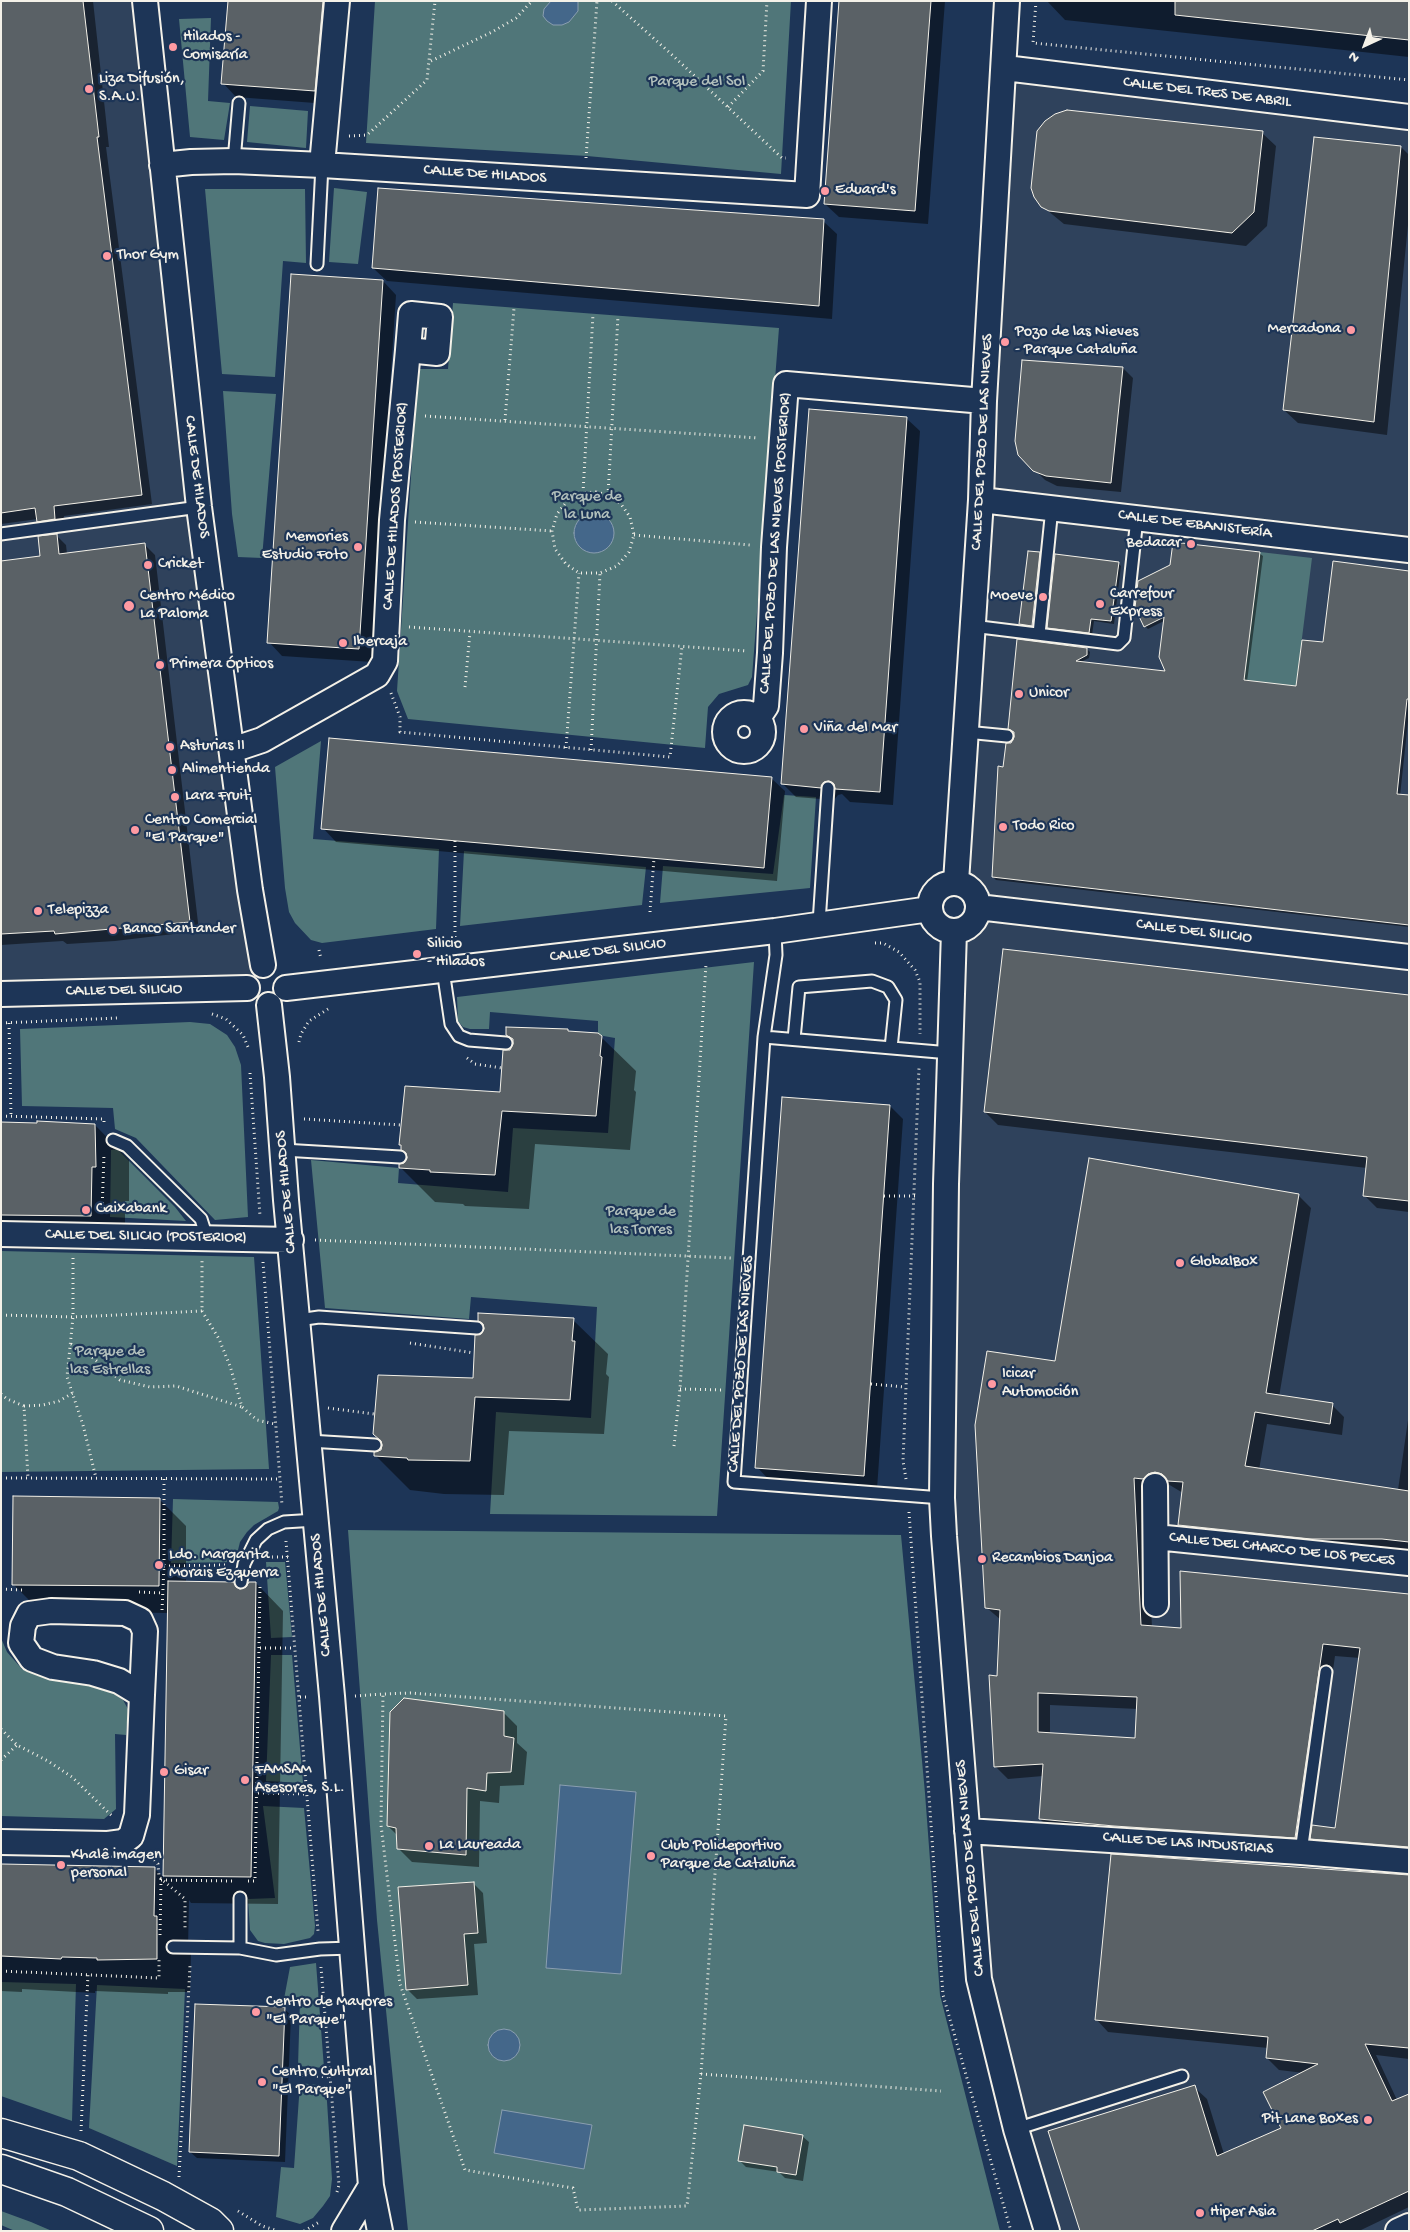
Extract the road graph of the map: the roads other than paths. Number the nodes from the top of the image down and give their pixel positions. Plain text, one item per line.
1 (145, 1) edge
2 (338, 1) edge
3 (818, 1) edge
4 (1007, 1) edge
5 (1005, 68) junction
6 (239, 103) dead end
7 (1409, 117) edge
8 (234, 161) junction
9 (162, 165) junction
10 (322, 165) junction
11 (317, 264) dead end
12 (408, 350) dead end
13 (984, 401) junction
14 (981, 500) junction
15 (199, 507) junction
16 (1052, 508) junction
17 (1137, 518) junction
18 (1, 534) edge
19 (1409, 550) edge
20 (972, 626) junction
21 (1039, 634) junction
22 (758, 718) dead end
23 (966, 732) junction
24 (1007, 736) dead end
25 (232, 750) junction
26 (828, 788) dead end
27 (956, 882) junction
28 (978, 908) junction
29 (930, 909) junction
30 (819, 924) junction
31 (775, 931) junction
32 (954, 931) junction
33 (1409, 957) edge
34 (263, 965) junction
35 (443, 970) junction
36 (247, 988) junction
37 (286, 988) junction
38 (1, 994) edge
39 (269, 1005) junction
40 (764, 1037) junction
41 (794, 1039) junction
42 (506, 1043) dead end
43 (891, 1048) junction
44 (950, 1053) junction
45 (108, 1143) road end
46 (293, 1150) junction
47 (400, 1157) dead end
48 (1, 1234) edge
49 (205, 1238) junction
50 (301, 1240) junction
51 (298, 1320) junction
52 (478, 1328) dead end
53 (320, 1441) junction
54 (375, 1445) dead end
55 (1155, 1486) dead end
56 (942, 1498) junction
57 (316, 1520) junction
58 (1156, 1537) junction
59 (1409, 1563) edge
60 (241, 1582) dead end
61 (1156, 1604) dead end
62 (1326, 1672) dead end
63 (142, 1695) junction
64 (967, 1831) junction
65 (1, 1842) edge
66 (1301, 1852) junction
67 (1409, 1861) edge
68 (240, 1898) dead end
69 (174, 1947) dead end
70 (240, 1948) junction
71 (353, 1948) junction
72 (1182, 2076) dead end
73 (1016, 2129) junction
74 (1, 2133) edge
75 (1, 2169) edge
76 (371, 2186) junction
77 (1409, 2226) edge
78 (149, 2231) edge
79 (219, 2231) edge
80 (344, 2231) edge
81 (380, 2231) edge
82 (1047, 2231) edge
83 (1398, 2231) edge

1 - 9 street, CALLE DE HILADOS
2 - 10 street
3 - 10 street, CALLE DE HILADOS
4 - 5 street, CALLE DEL POZO DE LAS NIEVES
5 - 7 street, CALLE DEL TRES DE ABRIL
5 - 13 street, CALLE DEL POZO DE LAS NIEVES
6 - 8 lane
8 - 9 street, CALLE DE HILADOS
8 - 10 street, CALLE DE HILADOS
9 - 15 street, CALLE DE HILADOS
10 - 11 lane
12 - 25 street, CALLE DE HILADOS (POSTERIOR)
13 - 14 street, CALLE DEL POZO DE LAS NIEVES
13 - 22 street, CALLE DEL POZO DE LAS NIEVES (POSTERIOR)
14 - 16 street, CALLE DE EBANISTERÍA
14 - 20 street, CALLE DEL POZO DE LAS NIEVES
15 - 18 lane
15 - 25 street, CALLE DE HILADOS
16 - 17 street, CALLE DE EBANISTERÍA
16 - 21 lane
17 - 19 street, CALLE DE EBANISTERÍA
17 - 21 lane
20 - 21 lane
20 - 23 street, CALLE DEL POZO DE LAS NIEVES
23 - 24 lane
23 - 27 street, CALLE DEL POZO DE LAS NIEVES
25 - 34 street, CALLE DE HILADOS
26 - 30 lane
27 - 28 street
27 - 29 street
28 - 32 street
28 - 33 street, CALLE DEL SILICIO
29 - 30 street, CALLE DEL SILICIO
29 - 32 street
30 - 31 street, CALLE DEL SILICIO
31 - 35 street, CALLE DEL SILICIO
31 - 40 lane, CALLE DEL POZO DE LAS NIEVES
32 - 44 street, CALLE DEL POZO DE LAS NIEVES
34 - 36 street
34 - 37 street
35 - 37 street, CALLE DEL SILICIO
35 - 42 lane
36 - 38 street, CALLE DEL SILICIO
36 - 39 street
37 - 39 street
39 - 46 street, CALLE DE HILADOS
40 - 41 lane
40 - 56 lane, CALLE DEL POZO DE LAS NIEVES
41 - 43 lane
41 - 43 lane
43 - 44 lane
44 - 56 street, CALLE DEL POZO DE LAS NIEVES
45 - 49 lane
46 - 47 lane
46 - 50 street, CALLE DE HILADOS
48 - 49 street, CALLE DEL SILICIO (POSTERIOR)
49 - 50 street, CALLE DEL SILICIO (POSTERIOR)
50 - 51 street, CALLE DE HILADOS
51 - 52 lane
51 - 53 street, CALLE DE HILADOS
53 - 54 lane
53 - 57 street, CALLE DE HILADOS
55 - 58 street, CALLE DEL CHARCO DE LOS PECES
56 - 64 street, CALLE DEL POZO DE LAS NIEVES
57 - 60 lane
57 - 71 street, CALLE DE HILADOS
58 - 59 street, CALLE DEL CHARCO DE LOS PECES
58 - 61 street, CALLE DEL CHARCO DE LOS PECES
62 - 66 lane
63 - 63 street
63 - 65 street
64 - 66 street, CALLE DE LAS INDUSTRIAS
64 - 73 street, CALLE DEL POZO DE LAS NIEVES
66 - 67 street, CALLE DE LAS INDUSTRIAS
68 - 70 lane
69 - 70 lane
70 - 71 lane
71 - 76 street, CALLE DE HILADOS
72 - 73 lane
73 - 82 street, CALLE DEL POZO DE LAS NIEVES
74 - 79 street
75 - 78 street
76 - 80 street
76 - 81 street, CALLE DE HILADOS
77 - 83 street

